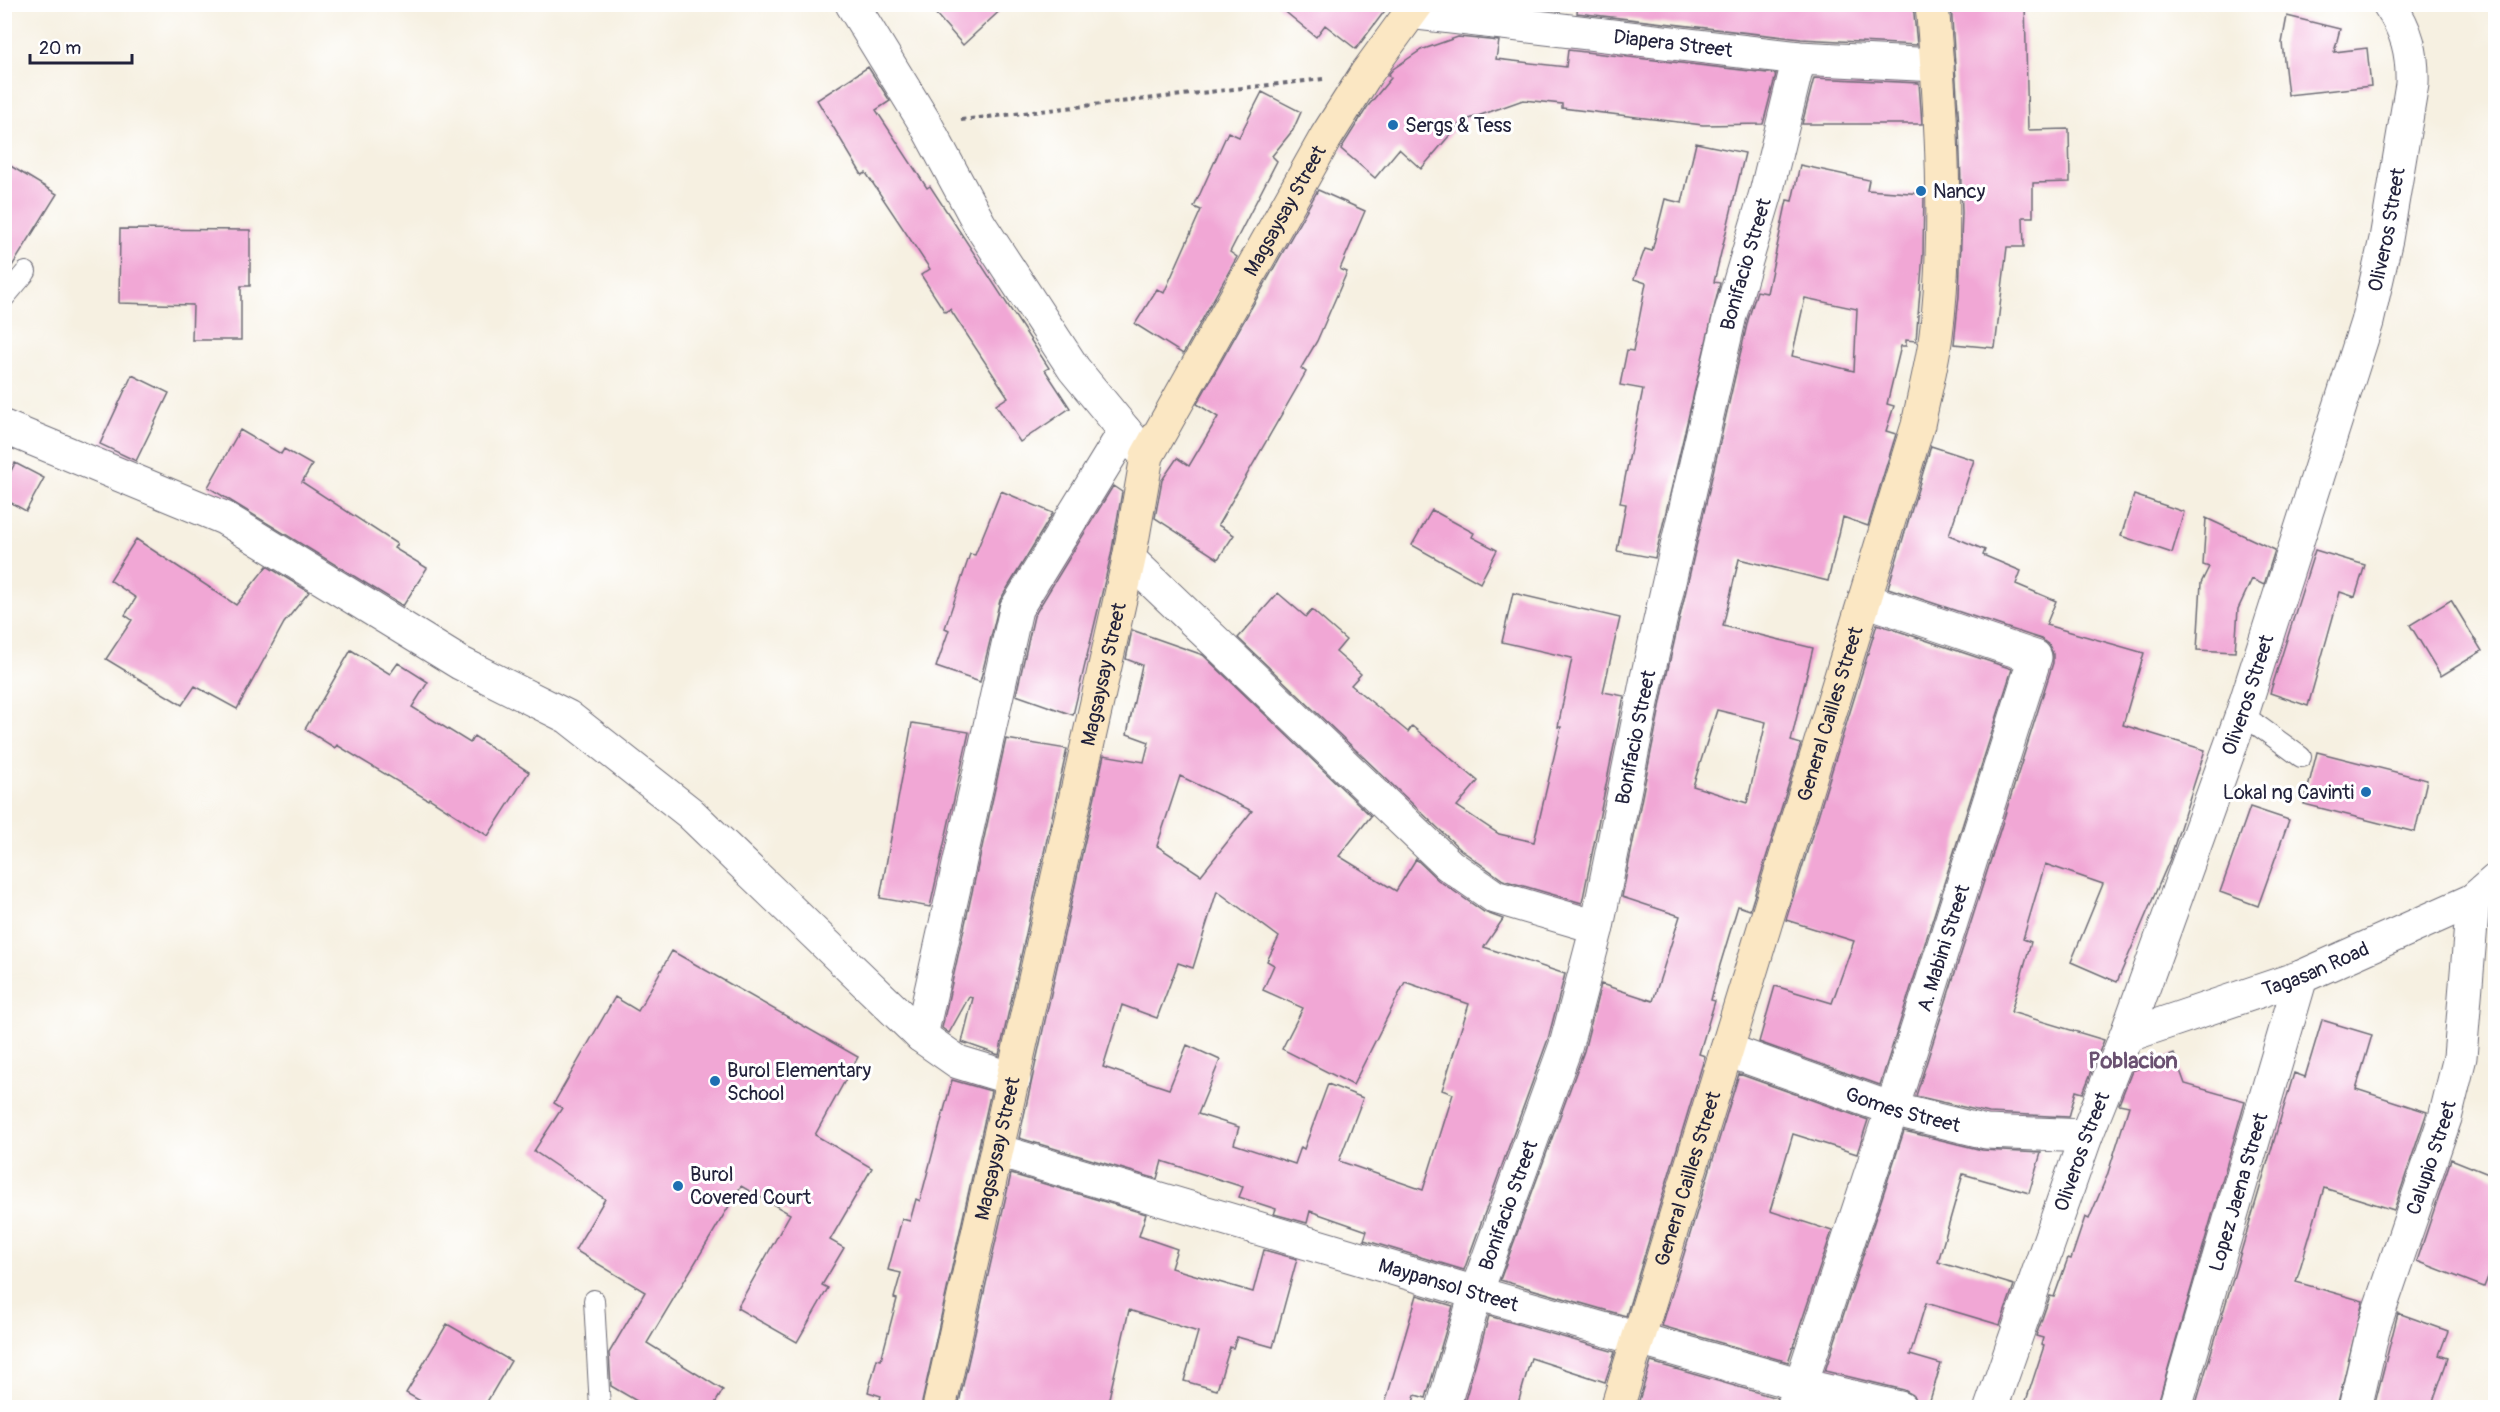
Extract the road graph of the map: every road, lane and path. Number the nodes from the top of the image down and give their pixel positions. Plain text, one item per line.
1 (852, 4) edge
2 (1932, 4) edge
3 (2388, 4) edge
4 (1413, 8) edge
5 (1799, 58) junction
6 (1937, 65) junction
7 (1366, 74) junction
8 (925, 123) junction
9 (26, 272) dead end
10 (4, 298) edge
11 (4, 427) edge
12 (1125, 431) junction
13 (1147, 456) junction
14 (1130, 559) junction
15 (1865, 600) junction
16 (2242, 714) junction
17 (2301, 758) dead end
18 (2484, 890) edge
19 (1597, 927) junction
20 (2301, 977) junction
21 (921, 1036) junction
22 (2126, 1036) junction
23 (1727, 1050) junction
24 (1014, 1079) junction
25 (1892, 1109) junction
26 (2086, 1136) junction
27 (998, 1151) junction
28 (1476, 1293) junction
29 (594, 1300) dead end
30 (1638, 1339) junction
31 (1797, 1396) edge
32 (600, 1407) edge
33 (939, 1407) edge
34 (1443, 1407) edge
35 (1617, 1407) edge
36 (1900, 1407) edge
37 (1991, 1407) edge
38 (2175, 1407) edge
39 (2355, 1407) edge

1 - 8 street
2 - 6 street, General Cailles Street
3 - 16 street, Oliveros Street
4 - 5 street, Diapera Street
4 - 7 street, Magsaysay Street
5 - 6 street, Diapera Street
5 - 19 street, Bonifacio Street
6 - 15 street, General Cailles Street
7 - 8 path
7 - 13 street, Magsaysay Street
8 - 12 street
9 - 10 lane
11 - 21 street
12 - 13 street
12 - 21 street
13 - 14 street, Magsaysay Street
14 - 19 street
14 - 24 street, Magsaysay Street
15 - 23 street, General Cailles Street
15 - 25 street, A. Mabini Street
16 - 17 lane
16 - 22 street, Oliveros Street
18 - 20 street, Tagasan Road
18 - 39 street, Calupio Street
19 - 28 street, Bonifacio Street
20 - 22 street, Tagasan Road
20 - 38 street, Lopez Jaena Street
21 - 24 street
22 - 26 street, Oliveros Street
23 - 25 street, Gomes Street
23 - 30 street, General Cailles Street
24 - 27 street, Magsaysay Street
25 - 26 street, Gomes Street
25 - 31 street, A. Mabini Street
26 - 37 street, Oliveros Street
27 - 28 street, Maypansol Street
27 - 33 street, Magsaysay Street
28 - 30 street, Maypansol Street
28 - 34 street, Bonifacio Street
29 - 32 lane
30 - 31 street, Maypansol Street
30 - 35 street, General Cailles Street
31 - 36 street, Maypansol Street

